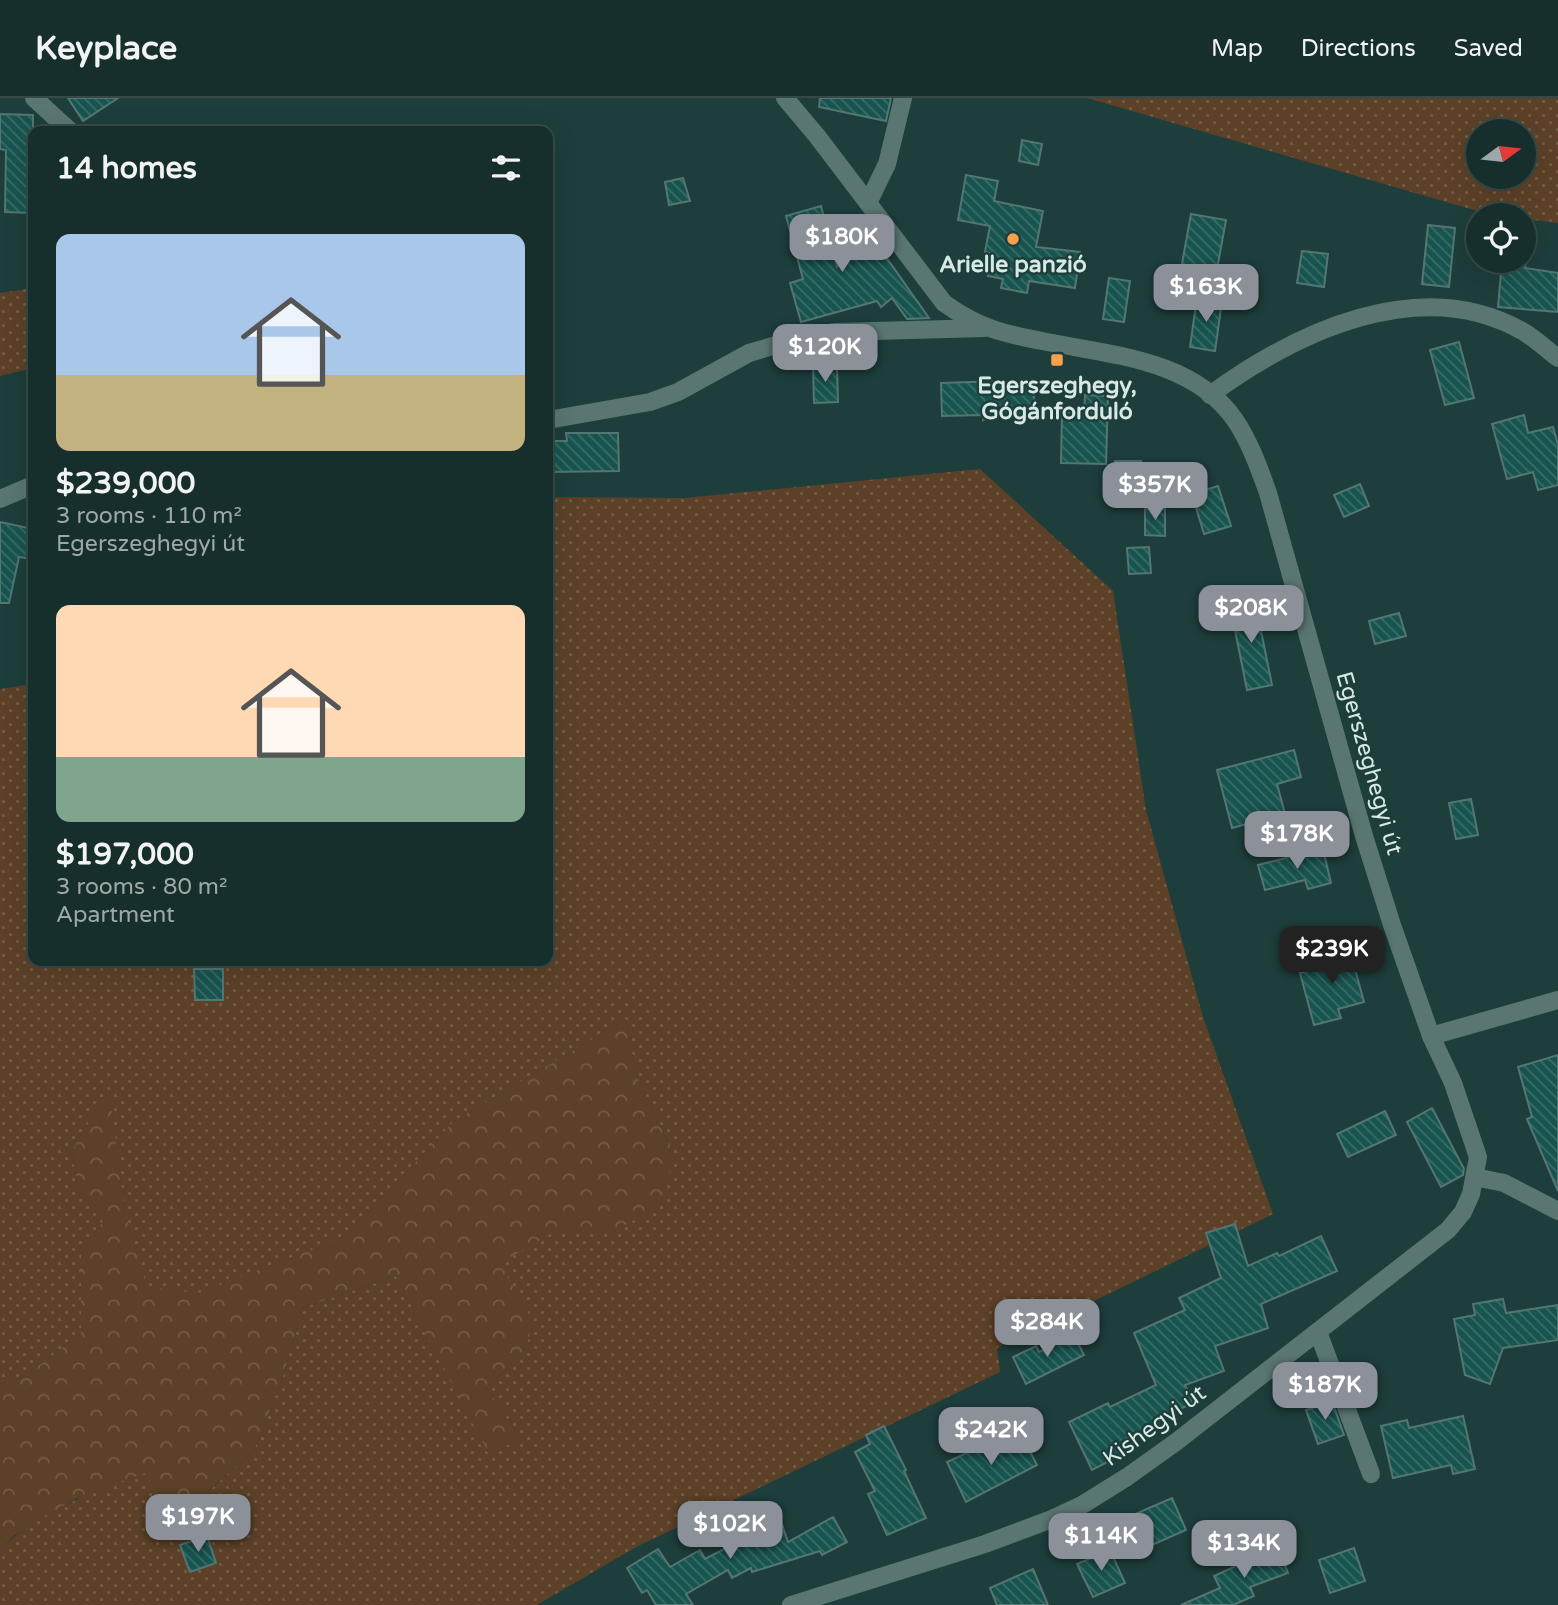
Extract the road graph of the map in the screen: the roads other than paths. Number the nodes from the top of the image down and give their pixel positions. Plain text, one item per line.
1 (34, 98) edge
2 (785, 98) edge
3 (904, 98) edge
4 (65, 126) edge
5 (868, 203) junction
6 (985, 328) junction
7 (1558, 358) edge
8 (1210, 395) junction
9 (553, 419) edge
10 (28, 487) edge
11 (0, 499) edge
12 (1558, 1000) edge
13 (1431, 1036) junction
14 (1475, 1177) junction
15 (1558, 1210) edge
16 (1318, 1332) junction
17 (1371, 1474) dead end
18 (790, 1605) edge

1 - 4 street
2 - 5 street, Egerszeghegyi út
3 - 5 street
5 - 6 street, Egerszeghegyi út
6 - 8 street, Egerszeghegyi út
6 - 9 street, Egerszeghegyi út
7 - 8 street
8 - 13 street, Egerszeghegyi út
10 - 11 street
12 - 13 street
13 - 14 street, Egerszeghegyi út
14 - 15 street
14 - 16 street, Kishegyi út
16 - 17 street
16 - 18 street, Kishegyi út

